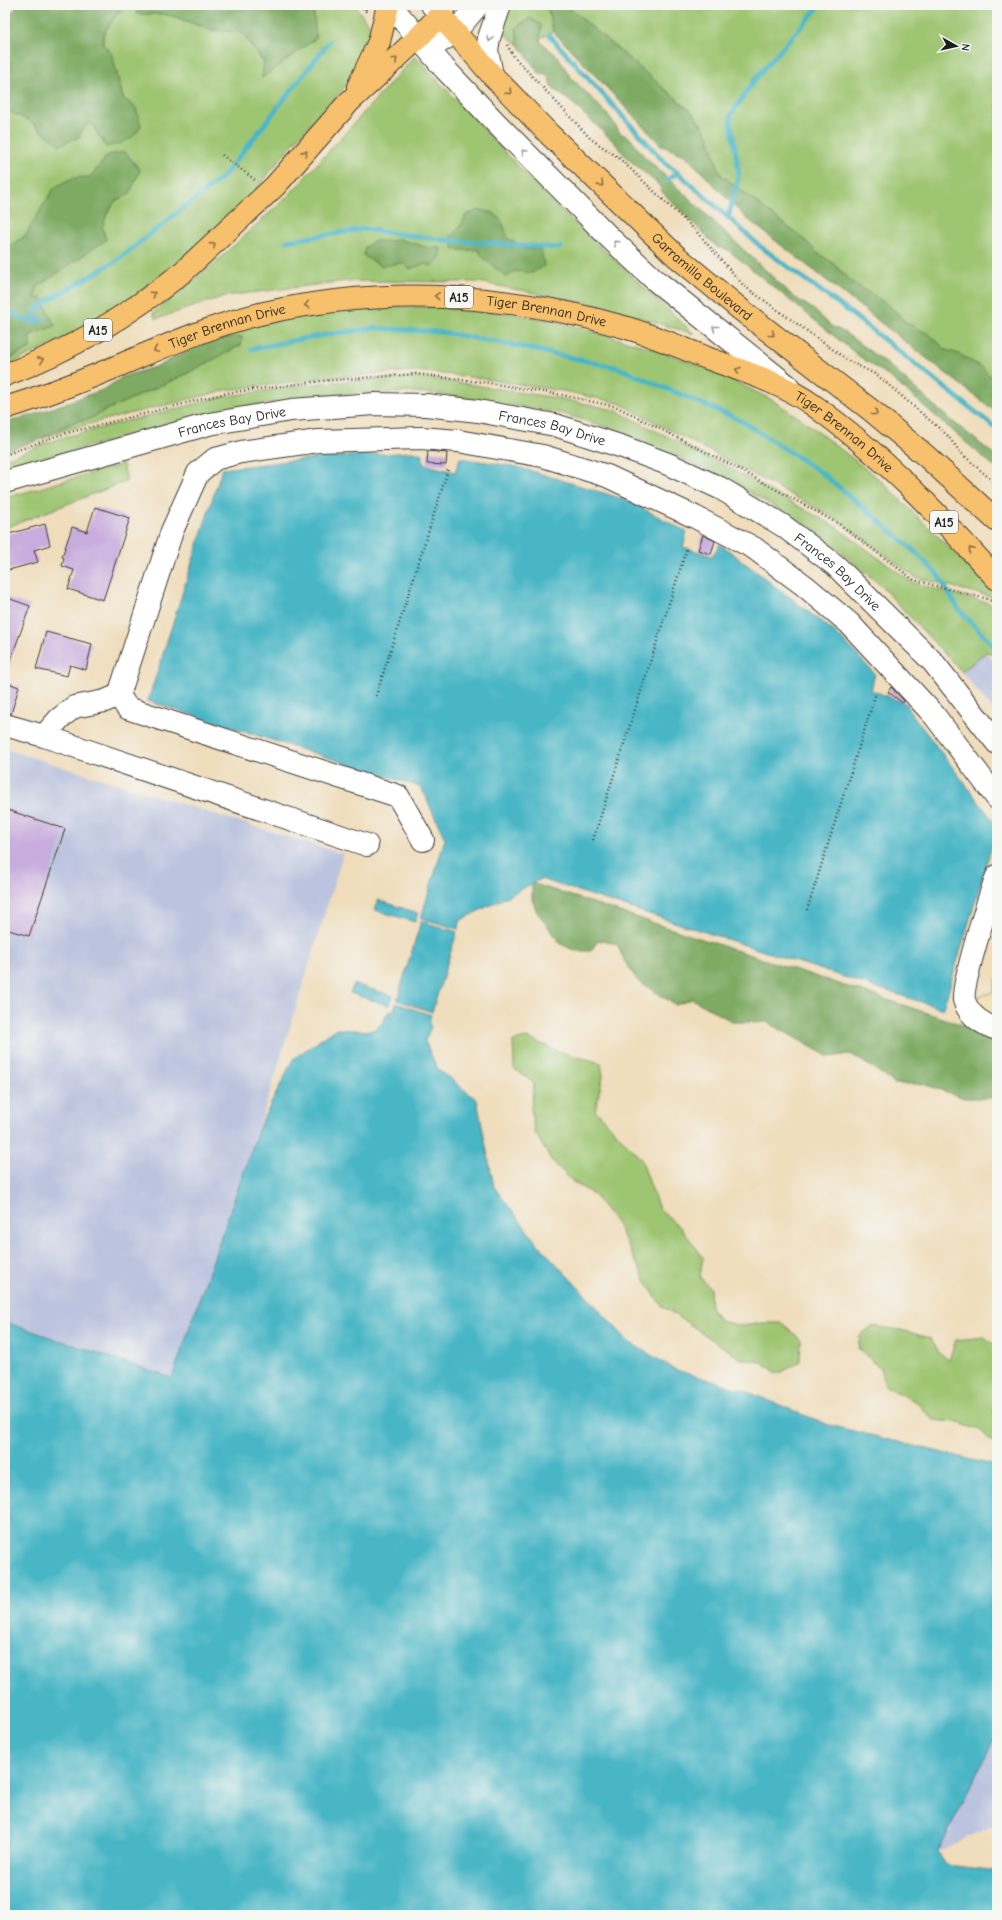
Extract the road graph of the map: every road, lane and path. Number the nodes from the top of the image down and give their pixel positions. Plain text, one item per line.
1 (360, 5) edge
2 (389, 5) edge
3 (478, 5) edge
4 (500, 5) edge
5 (439, 8) edge
6 (367, 13) dead end
7 (455, 32) junction
8 (424, 43) junction
9 (506, 44) dead end
10 (492, 75) junction
11 (349, 102) junction
12 (222, 155) dead end
13 (269, 191) junction
14 (5, 375) edge
15 (811, 404) junction
16 (5, 408) edge
17 (448, 470) dead end
18 (5, 482) edge
19 (997, 485) edge
20 (997, 521) edge
21 (687, 548) dead end
22 (997, 579) edge
23 (876, 693) dead end
24 (120, 695) junction
25 (376, 696) dead end
26 (5, 725) edge
27 (44, 736) junction
28 (997, 743) edge
29 (997, 798) edge
30 (423, 840) dead end
31 (593, 840) dead end
32 (367, 845) dead end
33 (997, 876) edge
34 (807, 910) dead end
35 (997, 1029) edge

1 - 6 path
2 - 8 street
2 - 11 main road
3 - 7 street
4 -> 10 street
5 - 7 main road, Garramilla Boulevard
5 - 8 main road, A15
7 - 8 street
7 - 10 main road, Garramilla Boulevard
11 -> 8 main road, A15
15 -> 8 street
9 - 19 path
10 -> 20 main road, Garramilla Boulevard
13 -> 11 main road, A15
12 - 13 path
14 -> 13 main road, A15
15 -> 16 main road, Tiger Brennan Drive / A15
22 -> 15 main road, Tiger Brennan Drive / A15
17 - 25 path
18 - 28 street, Frances Bay Drive
21 - 31 path
23 - 34 path
24 - 27 street
24 - 29 street
24 - 30 street
26 - 27 street
27 - 32 street
33 - 35 street

